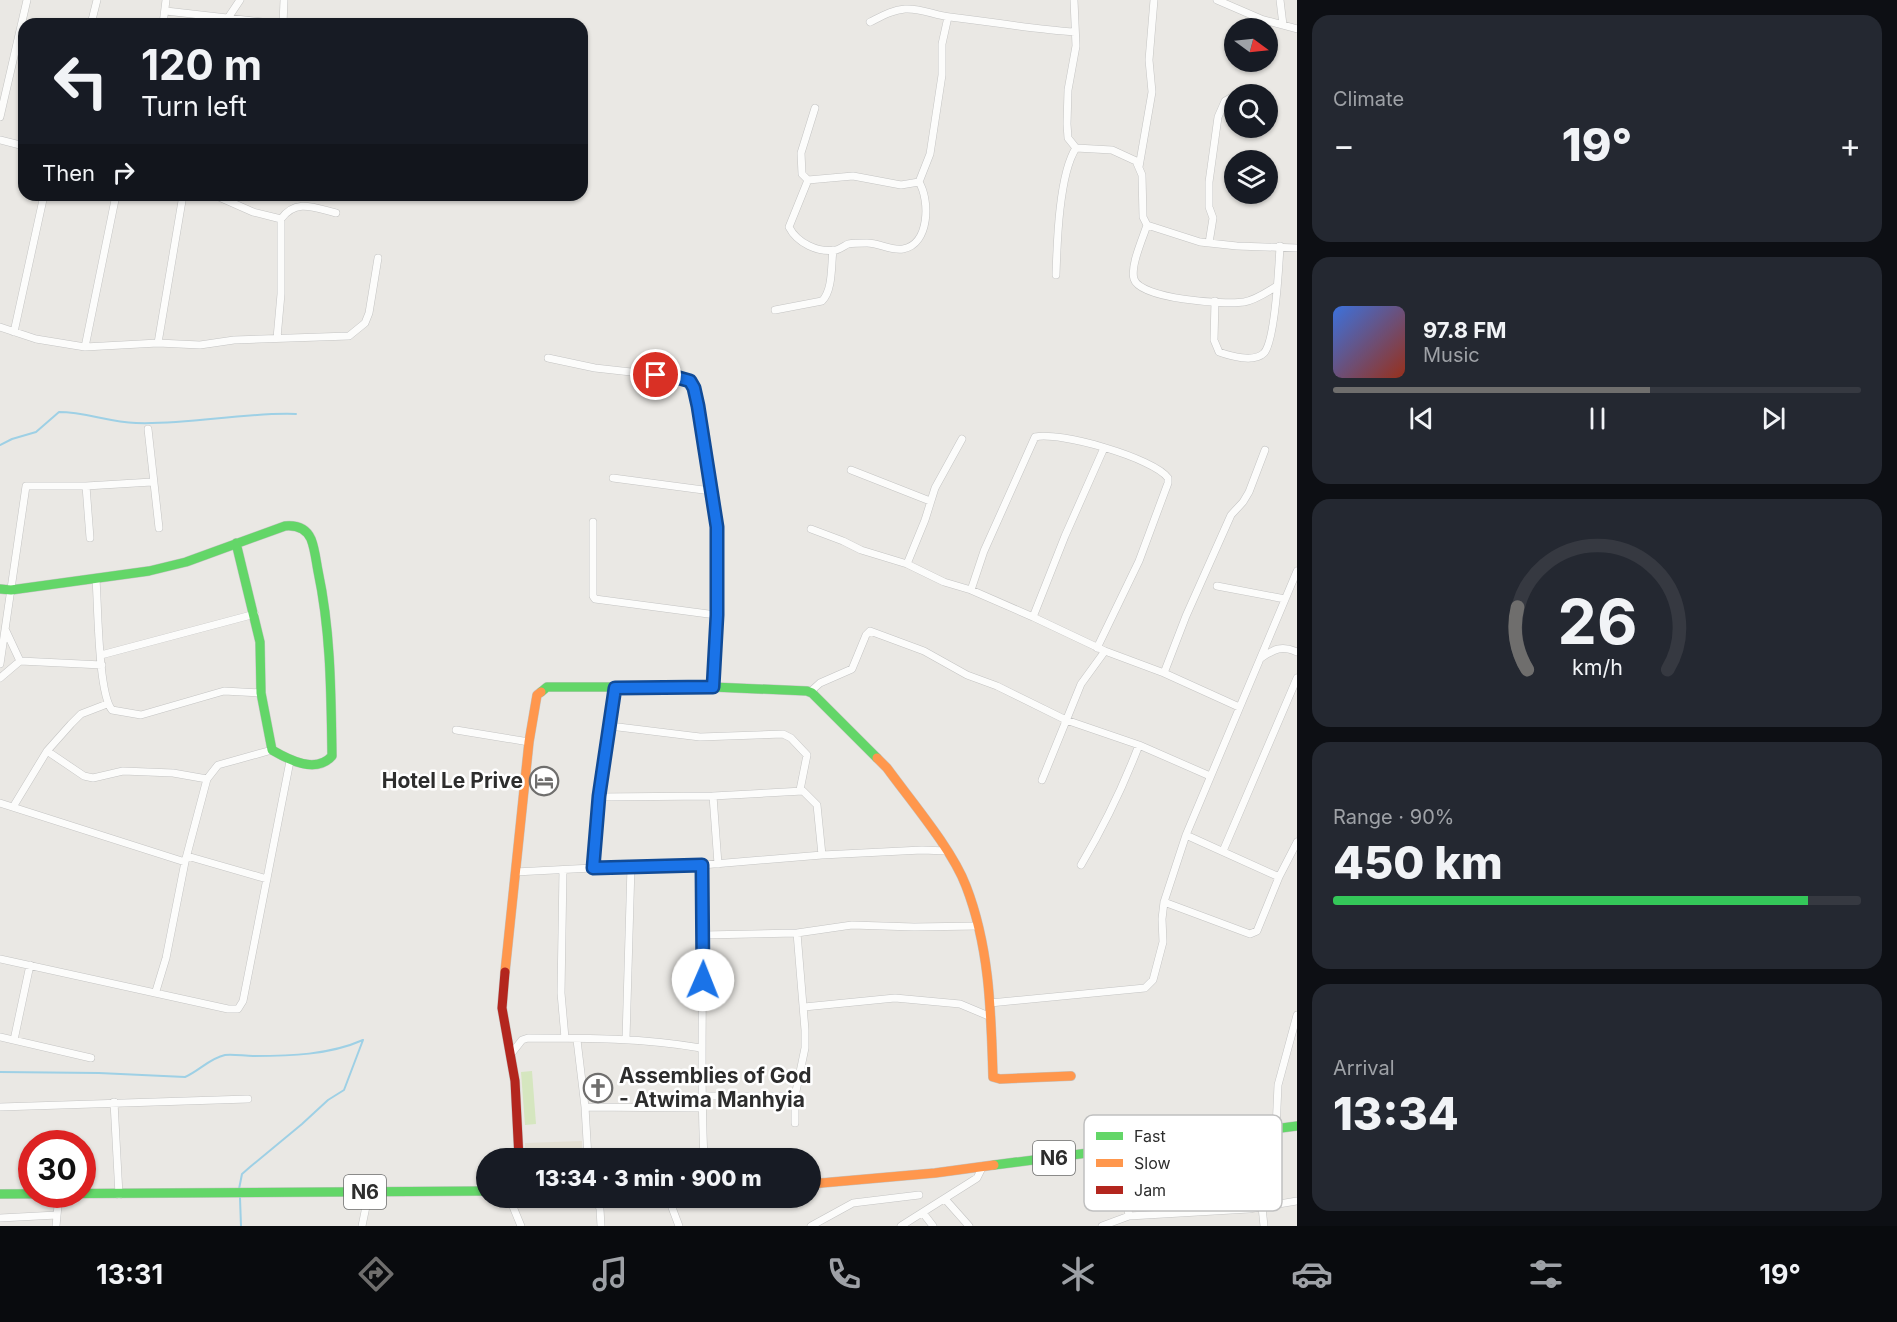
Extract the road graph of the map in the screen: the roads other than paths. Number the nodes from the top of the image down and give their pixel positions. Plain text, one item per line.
1 (27, 0) edge
2 (97, 0) edge
3 (166, 0) edge
4 (240, 0) edge
5 (284, 0) edge
6 (1074, 0) edge
7 (1154, 0) edge
8 (1217, 0) edge
9 (1280, 0) edge
10 (166, 11) junction
11 (948, 17) junction
12 (22, 18) edge
13 (92, 18) edge
14 (164, 18) edge
15 (228, 18) joint
16 (282, 18) edge
17 (870, 22) dead end
18 (1283, 26) junction
19 (1297, 29) edge
20 (1074, 32) junction
21 (18, 34) edge
22 (3, 90) edge
23 (1224, 103) edge
24 (815, 108) dead end
25 (0, 117) edge
26 (0, 140) edge
27 (18, 144) edge
28 (1076, 148) junction
29 (1139, 168) junction
30 (808, 180) junction
31 (919, 182) junction
32 (43, 201) edge
33 (115, 201) edge
34 (182, 201) edge
35 (230, 201) edge
36 (336, 213) dead end
37 (281, 219) junction
38 (1148, 225) junction
39 (1209, 243) junction
40 (1280, 246) junction
41 (1297, 248) edge
42 (833, 250) junction
43 (378, 258) dead end
44 (1056, 275) dead end
45 (1277, 286) junction
46 (1215, 301) junction
47 (775, 310) dead end
48 (0, 327) edge
49 (14, 332) junction
50 (277, 338) junction
51 (158, 343) junction
52 (85, 347) junction
53 (548, 358) dead end
54 (148, 429) dead end
55 (962, 439) dead end
56 (1104, 448) junction
57 (1265, 450) dead end
58 (851, 470) dead end
59 (613, 478) dead end
60 (152, 482) junction
61 (86, 486) junction
62 (711, 491) junction
63 (930, 501) junction
64 (593, 522) dead end
65 (159, 528) dead end
66 (811, 529) dead end
67 (90, 538) dead end
68 (236, 543) junction
69 (907, 564) junction
70 (1297, 572) edge
71 (96, 579) junction
72 (1217, 586) dead end
73 (0, 589) edge
74 (11, 590) junction
75 (970, 590) junction
76 (1285, 599) junction
77 (255, 614) junction
78 (717, 615) junction
79 (1033, 617) junction
80 (5, 629) junction
81 (1101, 650) junction
82 (1297, 652) edge
83 (101, 655) junction
84 (1261, 658) junction
85 (20, 661) junction
86 (0, 664) edge
87 (102, 665) junction
88 (1164, 673) junction
89 (0, 678) edge
90 (1297, 678) edge
91 (713, 687) junction
92 (615, 688) junction
93 (810, 692) junction
94 (261, 693) junction
95 (107, 704) junction
96 (1239, 706) junction
97 (1066, 720) junction
98 (610, 726) junction
99 (456, 730) dead end
100 (529, 742) junction
101 (1139, 745) junction
102 (272, 750) junction
103 (47, 751) junction
104 (290, 761) junction
105 (1210, 776) junction
106 (207, 779) junction
107 (1042, 780) dead end
108 (800, 790) junction
109 (599, 796) junction
110 (713, 796) junction
111 (0, 803) edge
112 (14, 807) junction
113 (1186, 835) junction
114 (1296, 847) edge
115 (947, 851) junction
116 (1223, 851) junction
117 (822, 855) junction
118 (186, 859) junction
119 (718, 864) junction
120 (702, 865) junction
121 (1081, 865) dead end
122 (631, 866) junction
123 (593, 868) junction
124 (563, 870) junction
125 (515, 872) junction
126 (1279, 877) junction
127 (267, 879) junction
128 (1164, 902) junction
129 (978, 926) junction
130 (797, 933) junction
131 (704, 934) junction
132 (0, 959) edge
133 (30, 965) junction
134 (156, 991) junction
135 (990, 1003) junction
136 (804, 1007) junction
137 (1297, 1015) edge
138 (992, 1017) junction
139 (0, 1037) edge
140 (565, 1038) junction
141 (626, 1039) junction
142 (14, 1040) junction
143 (577, 1040) junction
144 (701, 1048) junction
145 (511, 1054) junction
146 (92, 1058) dead end
147 (1071, 1076) dead end
148 (702, 1096) junction
149 (795, 1096) junction
150 (248, 1099) dead end
151 (114, 1102) junction
152 (0, 1107) edge
153 (585, 1107) junction
154 (701, 1108) junction
155 (1277, 1115) edge
156 (795, 1123) dead end
157 (1297, 1126) edge
158 (1282, 1128) edge
159 (518, 1148) edge
160 (587, 1148) edge
161 (703, 1148) edge
162 (1084, 1154) edge
163 (983, 1166) junction
164 (821, 1183) edge
165 (476, 1191) edge
166 (369, 1192) junction
167 (0, 1194) edge
168 (18, 1194) edge
169 (96, 1195) edge
170 (119, 1195) junction
171 (919, 1195) dead end
172 (945, 1199) junction
173 (1297, 1201) edge
174 (1282, 1204) edge
175 (58, 1208) edge
176 (514, 1208) edge
177 (600, 1208) edge
178 (672, 1208) edge
179 (1128, 1211) edge
180 (1215, 1211) edge
181 (1262, 1211) edge
182 (923, 1213) junction
183 (57, 1215) junction
184 (1129, 1216) junction
185 (0, 1218) edge
186 (56, 1226) edge
187 (362, 1226) edge
188 (521, 1226) edge
189 (601, 1226) edge
190 (679, 1226) edge
191 (811, 1226) edge
192 (901, 1226) edge
193 (933, 1226) edge
194 (969, 1226) edge
195 (1102, 1226) edge
196 (1264, 1226) edge

1 - 12 street
2 - 13 street
3 - 10 street
4 - 15 street
5 - 16 street
6 - 20 street
7 - 29 street
8 - 18 street
9 - 18 street
10 - 14 street
10 - 15 street
11 - 17 street
11 - 20 street
11 - 31 street
18 - 19 street
20 - 28 street
21 - 22 street
22 - 25 street
23 - 39 street
24 - 30 street
26 - 27 street
28 - 29 street
28 - 44 street
29 - 38 street
30 - 31 street
30 - 42 street
31 - 42 street
32 - 49 street
33 - 52 street
34 - 51 street
35 - 37 street
36 - 37 street
37 - 50 street
38 - 39 street
38 - 46 street
39 - 40 street
40 - 41 street
40 - 45 street
42 - 47 street
43 - 50 street
45 - 46 street
45 - 46 street
48 - 49 street
49 - 52 street
50 - 51 street
51 - 52 street
53 - 62 street
54 - 60 street
55 - 63 street
56 - 75 street
56 - 79 street
56 - 81 street
57 - 88 street
58 - 63 street
59 - 62 street
60 - 61 street
60 - 65 street
61 - 67 street
61 - 74 street
62 - 78 street
63 - 69 street
64 - 78 street
66 - 69 street
68 - 71 street
68 - 77 street
68 - 104 street
69 - 75 street
70 - 76 street
71 - 74 street
71 - 83 street
72 - 76 street
73 - 74 street
74 - 80 street
75 - 79 street
76 - 84 street
77 - 83 street
77 - 94 street
78 - 91 street
79 - 81 street
80 - 85 street
80 - 86 street
81 - 88 street
81 - 97 street
82 - 84 street
83 - 87 street
84 - 96 street
85 - 87 street
85 - 89 street
87 - 95 street
88 - 96 street
90 - 116 street
91 - 92 street
91 - 93 street
92 - 98 street
92 - 100 street
93 - 97 street
93 - 115 street
94 - 95 street
94 - 102 street
95 - 103 street
96 - 105 street
97 - 101 street
97 - 107 street
98 - 108 street
98 - 109 street
99 - 100 street
100 - 125 street
101 - 105 street
101 - 121 street
102 - 104 street
102 - 106 street
103 - 106 street
103 - 112 street
104 - 127 street
105 - 113 street
106 - 118 street
108 - 110 street
108 - 117 street
109 - 110 street
109 - 123 street
110 - 119 street
111 - 112 street
112 - 118 street
113 - 116 street
113 - 128 street
114 - 126 street
115 - 117 street
115 - 129 street
116 - 126 street
117 - 119 street
118 - 127 street
118 - 134 street
119 - 120 street
120 - 122 street
120 - 131 street
122 - 123 street
122 - 141 street
123 - 124 street
124 - 125 street
124 - 140 street
125 - 145 street
126 - 128 street
127 - 134 street
128 - 135 street
129 - 130 street
129 - 135 street
130 - 131 street
130 - 136 street
131 - 144 street
132 - 133 street
133 - 134 street
133 - 142 street
135 - 138 street
136 - 138 street
136 - 149 street
137 - 155 street
138 - 147 street
139 - 142 street
140 - 143 street
140 - 145 street
141 - 143 street
141 - 144 street
142 - 146 street
143 - 153 street
144 - 148 street
145 - 159 street
148 - 149 street
148 - 154 street
149 - 156 street
150 - 151 street
151 - 152 street
151 - 170 street
153 - 154 street
153 - 160 street
154 - 161 street
157 - 158 street, N6
162 - 163 street, N6
163 - 164 street, N6
163 - 172 street
165 - 166 street, N6
166 - 170 street, N6
166 - 187 street
167 - 168 street, N6
169 - 170 street, N6
171 - 191 street
172 - 182 street
172 - 194 street
173 - 174 street
175 - 183 street
176 - 188 street
177 - 189 street
178 - 190 street
179 - 184 street
180 - 184 street
181 - 196 street
182 - 192 street
182 - 193 street
183 - 185 street
183 - 186 street
184 - 195 street

